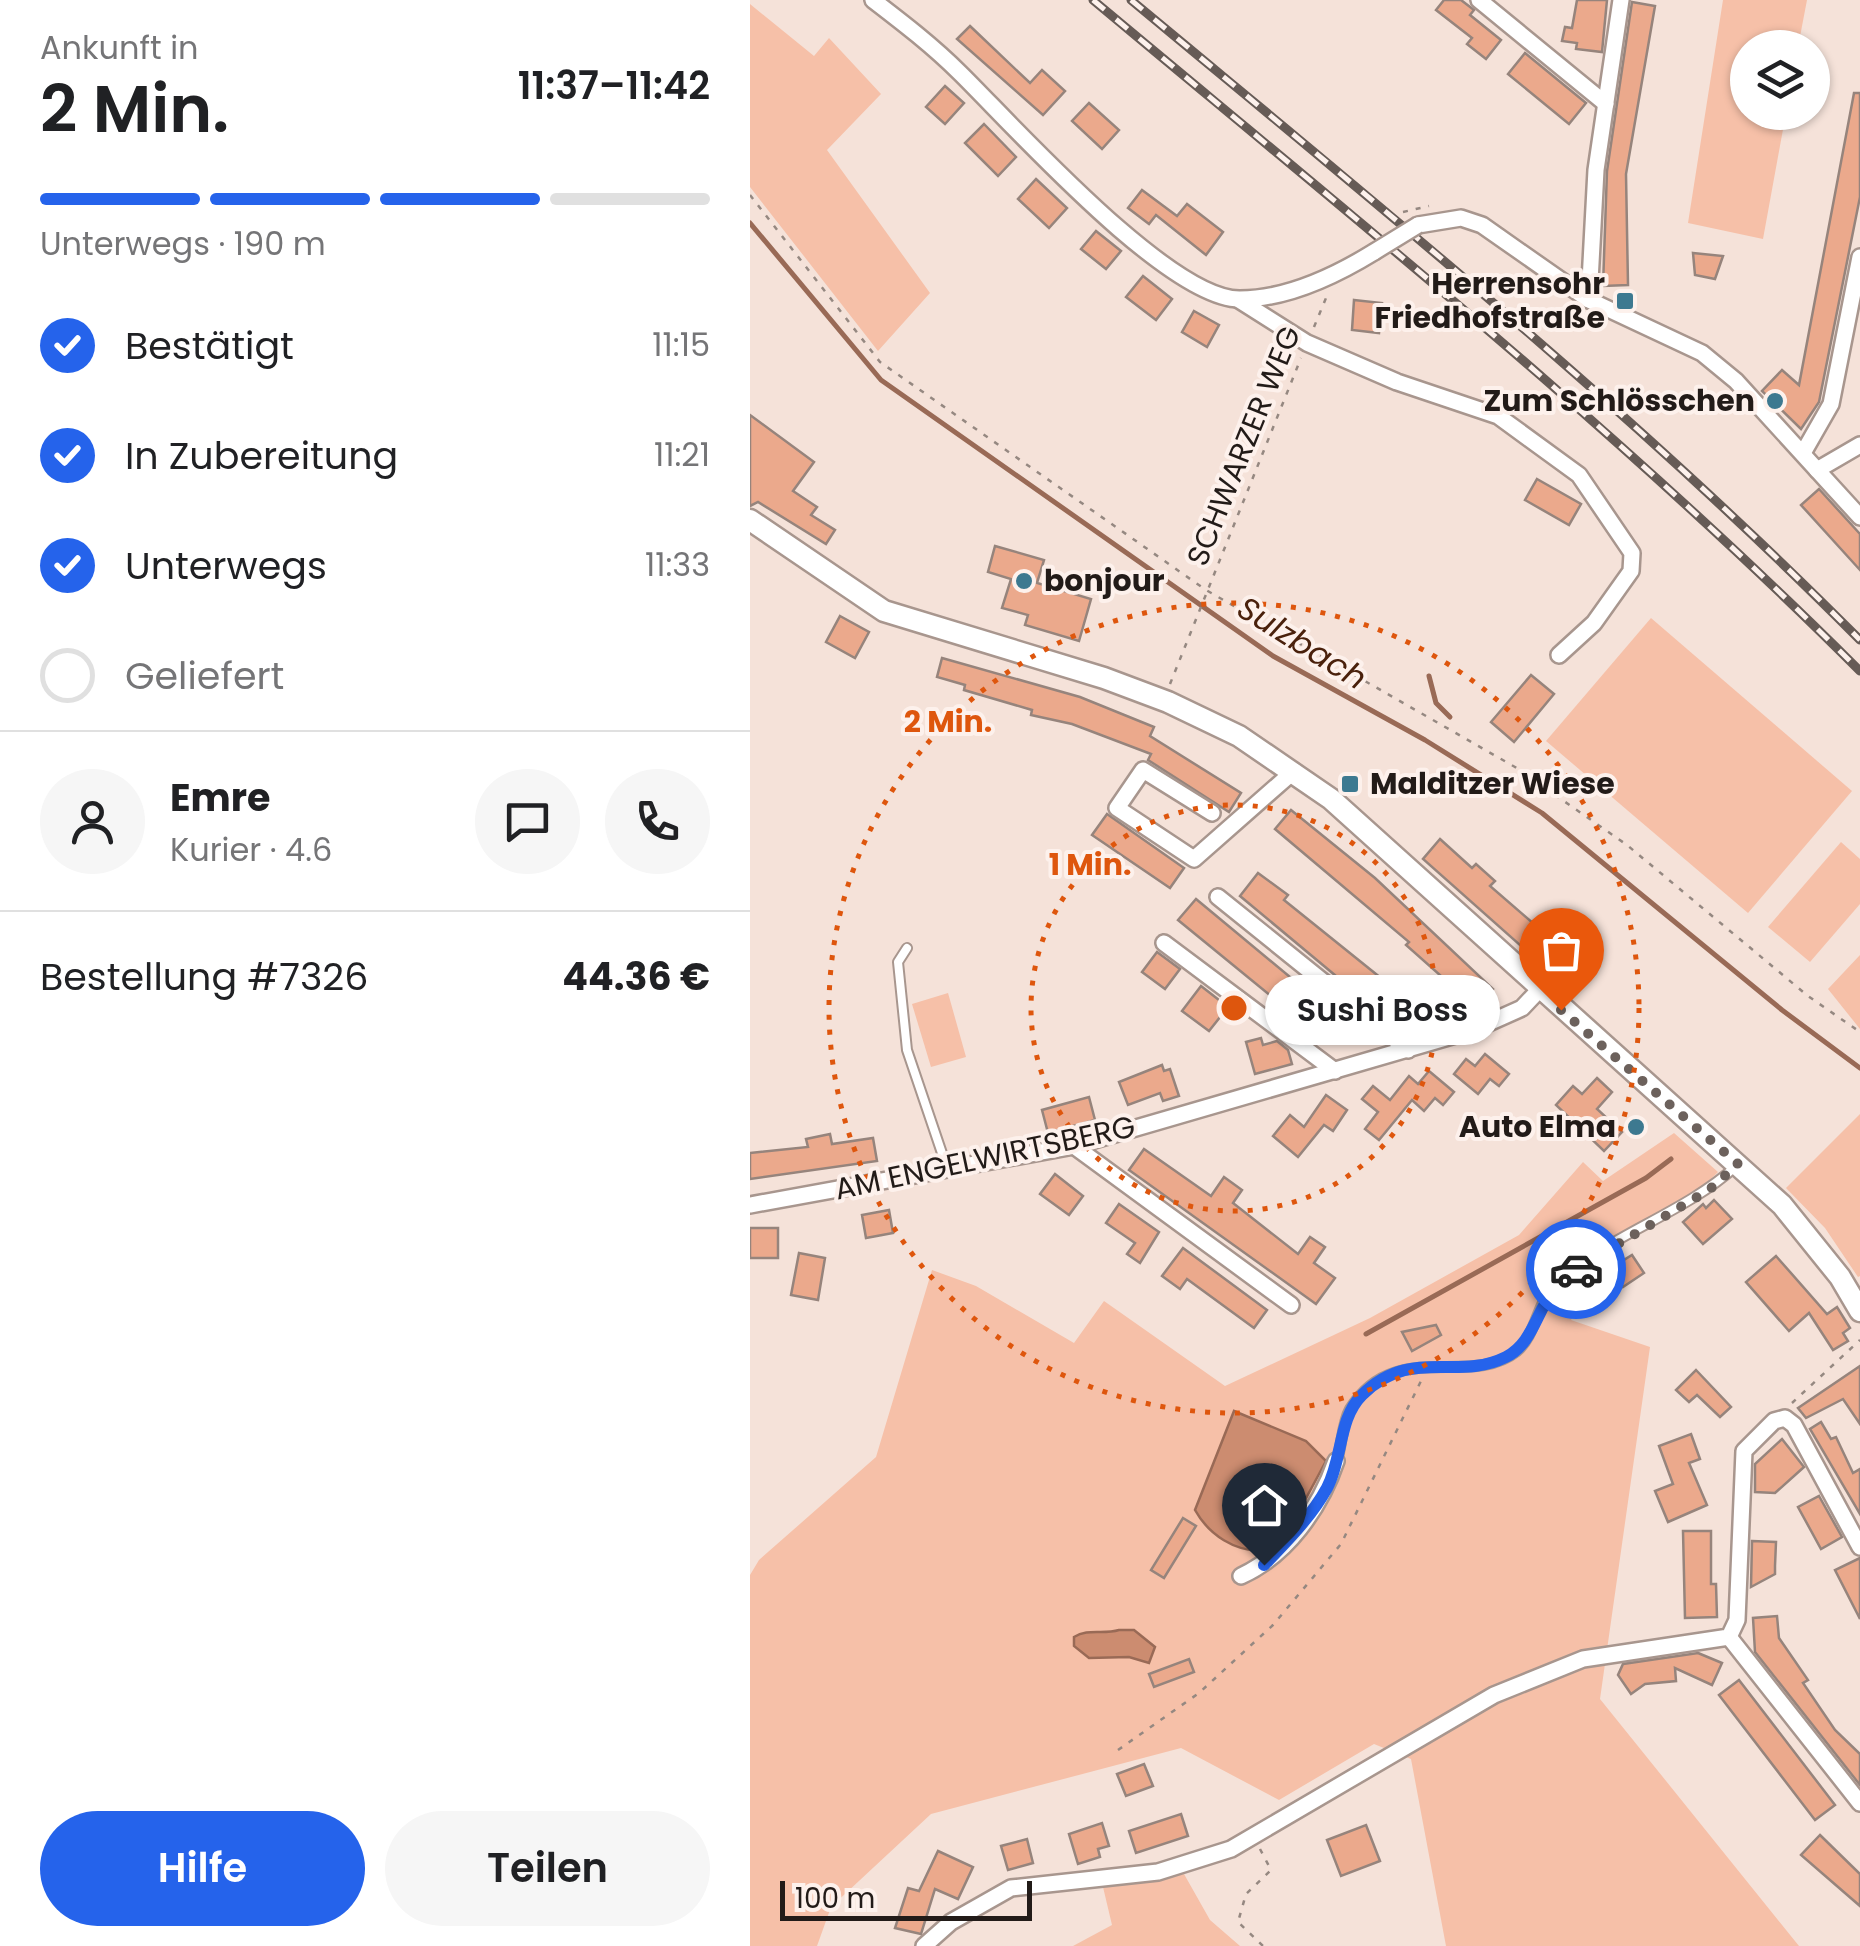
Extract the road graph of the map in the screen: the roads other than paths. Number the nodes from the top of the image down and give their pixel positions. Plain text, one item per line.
1 (872, 0) edge
2 (1480, 0) edge
3 (1621, 0) edge
4 (1606, 104) junction
5 (1860, 257) edge
6 (1239, 300) junction
7 (1589, 300) junction
8 (1860, 445) edge
9 (1803, 453) junction
10 (1817, 470) junction
11 (1860, 517) edge
12 (750, 520) edge
13 (1559, 655) dead end
14 (1294, 771) junction
15 (1212, 813) dead end
16 (1218, 897) dead end
17 (1164, 943) dead end
18 (907, 948) dead end
19 (1539, 990) junction
20 (1408, 1050) junction
21 (1334, 1072) junction
22 (1074, 1146) junction
23 (1738, 1164) junction
24 (947, 1170) junction
25 (750, 1205) edge
26 (1291, 1305) dead end
27 (1860, 1311) edge
28 (1336, 1461) joint
29 (1860, 1546) edge
30 (1241, 1576) dead end
31 (1730, 1638) junction
32 (1860, 1803) edge
33 (924, 1946) edge

1 - 6 street
2 - 4 street
3 - 4 street
4 - 7 street
5 - 9 street
6 - 7 street, bridge
6 - 13 street
7 - 9 street
8 - 10 street
9 - 10 street
10 - 11 street
12 - 14 main road
14 - 15 street
14 - 19 main road
16 - 20 street
17 - 21 street
18 - 24 lane
19 - 20 street, AM ENGELWIRTSBERG
19 - 23 main road
20 - 21 street, AM ENGELWIRTSBERG
21 - 22 street, AM ENGELWIRTSBERG
22 - 24 street, AM ENGELWIRTSBERG
22 - 26 street
23 - 27 main road
23 - 28 lane
24 - 25 street, AM ENGELWIRTSBERG
28 - 30 street
29 - 31 street
31 - 32 street
31 - 33 street

